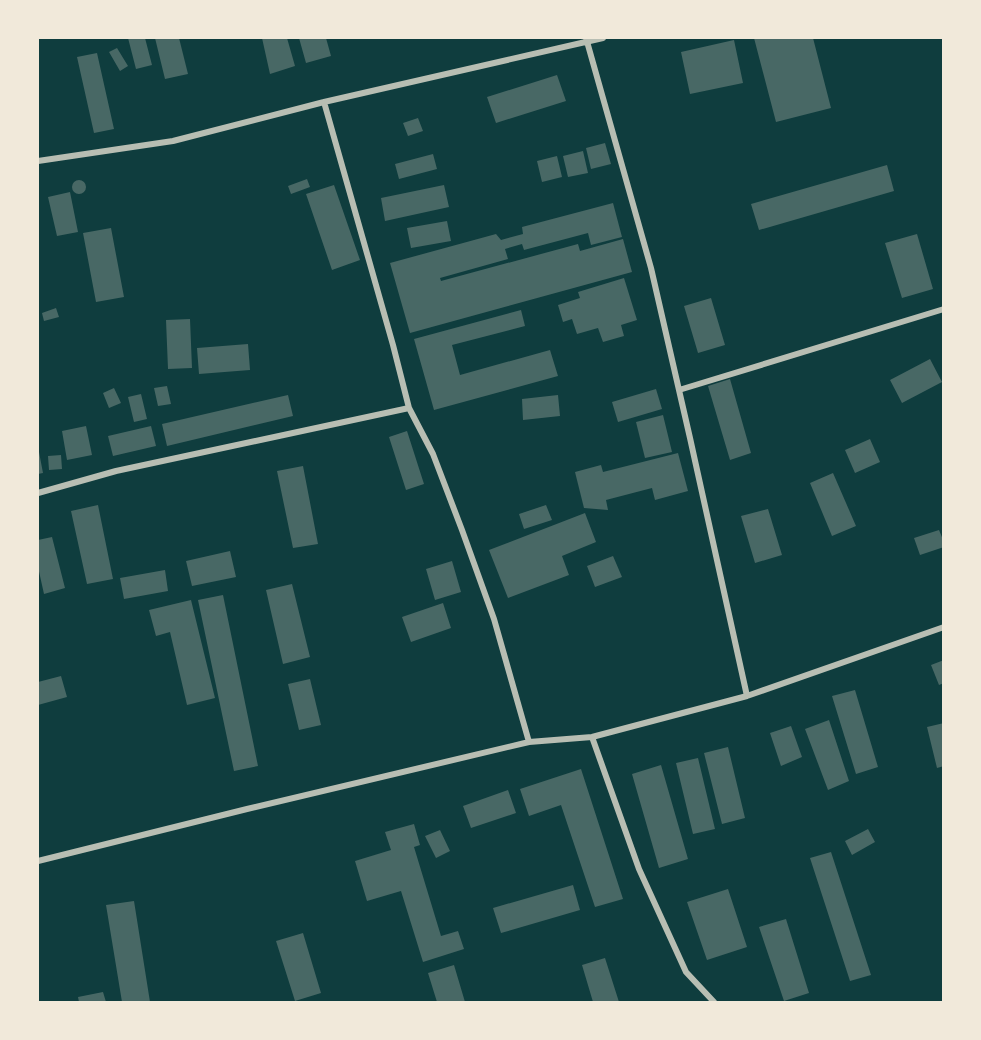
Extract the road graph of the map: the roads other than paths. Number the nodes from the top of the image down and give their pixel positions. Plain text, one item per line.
1 (603, 38) edge
2 (586, 40) edge
3 (324, 102) junction
4 (38, 161) edge
5 (944, 309) edge
6 (679, 390) junction
7 (409, 408) junction
8 (38, 493) edge
9 (944, 627) edge
10 (747, 696) junction
11 (591, 737) junction
12 (530, 742) junction
13 (38, 861) edge
14 (714, 1002) edge

1 - 2 street
2 - 3 street
2 - 6 street
3 - 4 street
3 - 7 street
5 - 6 street
6 - 10 street
7 - 8 street
7 - 12 street
9 - 10 street
10 - 11 street
11 - 12 street
11 - 14 street
12 - 13 street

